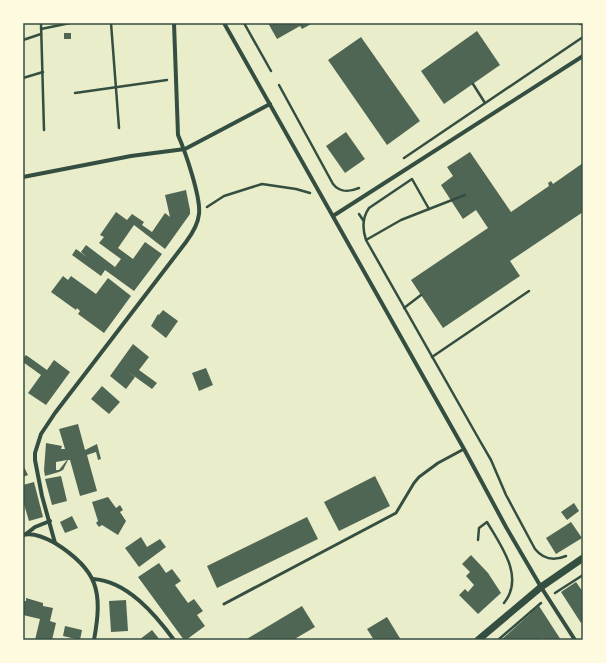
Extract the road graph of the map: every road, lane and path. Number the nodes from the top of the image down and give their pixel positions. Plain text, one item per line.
1 (41, 23) edge
2 (70, 23) edge
3 (111, 23) edge
4 (174, 23) edge
5 (224, 23) edge
6 (244, 23) edge
7 (41, 29) junction
8 (41, 34) junction
9 (583, 38) edge
10 (23, 40) edge
11 (583, 56) edge
12 (271, 71) dead end
13 (43, 72) junction
14 (23, 78) edge
15 (176, 79) junction
16 (473, 84) dead end
17 (279, 86) dead end
18 (115, 87) junction
19 (75, 93) dead end
20 (485, 103) junction
21 (270, 104) junction
22 (119, 128) dead end
23 (44, 130) dead end
24 (184, 149) junction
25 (402, 160) dead end
26 (23, 177) edge
27 (365, 185) dead end
28 (347, 191) junction
29 (349, 195) dead end
30 (465, 195) dead end
31 (322, 196) junction
32 (429, 209) junction
33 (199, 212) junction
34 (359, 214) dead end
35 (333, 216) junction
36 (363, 221) junction
37 (366, 240) junction
38 (528, 290) dead end
39 (421, 296) dead end
40 (404, 308) junction
41 (432, 357) junction
42 (464, 449) junction
43 (50, 521) junction
44 (24, 534) edge
45 (478, 540) dead end
46 (55, 543) junction
47 (571, 553) dead end
48 (583, 558) edge
49 (583, 575) edge
50 (93, 578) junction
51 (541, 587) junction
52 (554, 594) dead end
53 (543, 602) dead end
54 (224, 604) dead end
55 (502, 606) dead end
56 (94, 640) edge
57 (174, 640) edge
58 (478, 640) edge
59 (498, 640) edge
60 (575, 640) edge

1 - 7 path
2 - 7 path
3 - 18 path
4 - 15 street
5 - 21 street
6 - 12 path
7 - 8 path
8 - 10 path
8 - 13 path
9 - 20 path
11 - 35 street
13 - 14 path
13 - 23 path
15 - 18 path
15 - 24 street
16 - 20 path
17 - 28 path
18 - 19 path
18 - 22 path
20 - 25 path
21 - 24 street
21 - 31 street
24 - 26 street
24 - 33 street
27 - 28 path
28 - 29 path
30 - 32 path
31 - 33 path
31 - 35 street
32 - 36 path
32 - 37 path
33 - 43 street
34 - 36 path
35 - 42 street
36 - 37 path
37 - 40 path
38 - 41 path
39 - 40 path
40 - 41 path
41 - 47 path
42 - 51 street
42 - 54 lane
43 - 44 street
43 - 46 street
44 - 46 street
45 - 55 path
46 - 50 street
48 - 51 street
49 - 52 path
50 - 56 street
50 - 57 street
51 - 58 street
51 - 60 street
53 - 59 path

